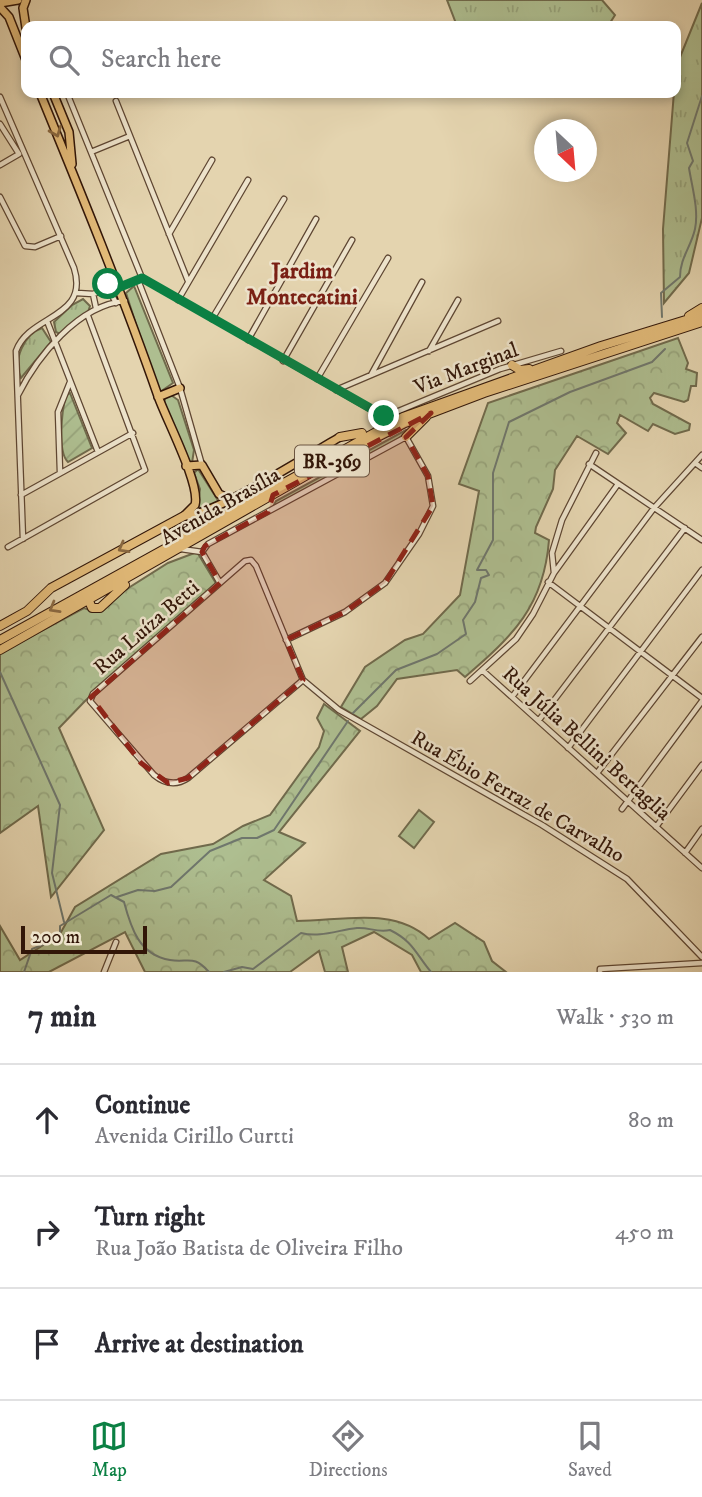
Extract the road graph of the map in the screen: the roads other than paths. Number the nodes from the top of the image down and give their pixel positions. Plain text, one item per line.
1 (18, 0) edge
2 (26, 0) edge
3 (0, 5) edge
4 (25, 21) edge
5 (21, 48) edge
6 (0, 97) edge
7 (42, 98) edge
8 (55, 98) edge
9 (69, 98) edge
10 (116, 101) dead end
11 (0, 124) edge
12 (130, 136) junction
13 (91, 152) junction
14 (20, 153) junction
15 (212, 160) dead end
16 (0, 165) edge
17 (72, 172) junction
18 (248, 180) dead end
19 (0, 197) edge
20 (284, 199) dead end
21 (316, 219) dead end
22 (169, 234) junction
23 (61, 236) junction
24 (100, 236) junction
25 (352, 240) dead end
26 (388, 258) dead end
27 (140, 279) junction
28 (188, 281) junction
29 (422, 282) dead end
30 (119, 284) junction
31 (108, 289) junction
32 (76, 293) junction
33 (93, 294) junction
34 (178, 300) junction
35 (458, 300) dead end
36 (126, 301) junction
37 (114, 302) junction
38 (96, 308) junction
39 (702, 308) edge
40 (702, 315) edge
41 (88, 316) junction
42 (212, 319) junction
43 (47, 321) junction
44 (498, 321) dead end
45 (702, 322) edge
46 (678, 324) junction
47 (247, 340) junction
48 (55, 341) junction
49 (429, 351) junction
50 (561, 351) dead end
51 (145, 354) junction
52 (283, 361) junction
53 (512, 365) junction
54 (545, 366) junction
55 (500, 369) junction
56 (370, 375) junction
57 (15, 378) junction
58 (317, 379) junction
59 (24, 380) junction
60 (70, 382) junction
61 (481, 387) junction
62 (180, 388) junction
63 (336, 390) junction
64 (18, 396) junction
65 (158, 397) junction
66 (431, 412) junction
67 (378, 429) junction
68 (133, 433) junction
69 (340, 437) joint
70 (406, 437) junction
71 (98, 452) junction
72 (596, 453) dead end
73 (702, 456) edge
74 (695, 463) junction
75 (589, 464) junction
76 (186, 466) junction
77 (202, 466) junction
78 (702, 468) edge
79 (60, 472) junction
80 (618, 484) junction
81 (21, 495) junction
82 (273, 495) junction
83 (230, 499) junction
84 (654, 508) junction
85 (268, 512) junction
86 (184, 516) junction
87 (684, 528) junction
88 (205, 536) junction
89 (23, 538) junction
90 (702, 540) edge
91 (217, 541) junction
92 (8, 547) dead end
93 (181, 549) junction
94 (202, 552) junction
95 (702, 570) edge
96 (554, 573) junction
97 (109, 577) junction
98 (548, 582) junction
99 (220, 583) junction
100 (89, 601) junction
101 (580, 605) junction
102 (0, 626) edge
103 (610, 629) junction
104 (702, 637) edge
105 (0, 640) edge
106 (286, 640) junction
107 (0, 650) edge
108 (641, 652) junction
109 (482, 670) junction
110 (673, 676) junction
111 (303, 680) junction
112 (470, 681) dead end
113 (512, 697) junction
114 (702, 699) edge
115 (539, 720) junction
116 (568, 748) junction
117 (702, 765) edge
118 (597, 774) junction
119 (628, 801) junction
120 (622, 808) dead end
121 (656, 827) junction
122 (702, 830) edge
123 (685, 853) junction
124 (702, 868) edge
125 (116, 942) dead end
126 (702, 957) edge
127 (702, 963) edge
128 (600, 970) edge
129 (104, 972) edge

1 - 3 main road
2 - 4 main road
3 - 5 main road
6 - 14 street
7 -> 17 main road
8 - 17 main road
9 - 13 street
10 - 12 street
11 - 14 street
12 - 13 street
12 - 22 street
13 - 27 street
14 - 16 street
14 - 23 street
15 - 22 street
17 - 24 main road
18 - 28 street
19 - 23 street
20 - 42 street
21 - 47 street
22 - 28 street
23 - 32 street
24 - 30 main road
24 - 31 street
25 - 52 street
26 - 58 street
27 - 30 street
27 - 34 street
27 - 62 street
28 - 34 street
29 - 56 street
30 - 31 street
30 - 36 main road
31 - 33 street
31 - 37 street
32 - 33 street
32 - 43 street
33 - 38 street
34 - 42 street
35 - 49 street
36 - 37 street
36 - 51 main road
37 - 38 street
37 - 51 street
38 - 41 street
39 - 46 highway
40 - 46 highway, Avenida Brasília / BR-369
41 - 48 street
41 - 68 street
42 - 47 street
43 - 48 street
43 - 57 street
44 - 49 street
45 - 66 highway, Avenida Brasília / BR-369
46 - 54 highway, Avenida Brasília / BR-369
47 - 52 street
48 - 59 street
48 - 60 street
49 - 56 street
50 - 53 street, Via Marginal
51 - 65 main road
52 - 58 street
53 - 54 highway
53 - 55 street, Via Marginal
54 - 61 highway, Avenida Brasília / BR-369
55 - 61 highway
55 - 63 street, Via Marginal
56 - 63 street
57 - 59 street
57 - 64 street
58 - 63 street
59 - 64 street
60 - 71 street
60 - 79 street
61 - 67 highway, Avenida Brasília / BR-369
62 - 65 main road
62 - 77 street
64 - 81 street
65 - 76 main road
66 - 70 highway
66 - 82 highway, Avenida Brasília / BR-369
67 - 69 highway
67 - 97 highway, Avenida Brasília / BR-369
68 - 71 street
68 - 89 street
69 - 83 main road
70 - 85 street
70 - 106 street
71 - 79 street
72 - 75 street
73 - 74 street
74 - 78 street
74 - 84 street
75 - 80 street
75 - 96 street
76 - 77 main road
76 - 86 main road
77 - 83 main road
79 - 81 street
80 - 84 street
80 - 96 street
81 - 89 street
82 - 85 street
82 - 88 highway, Avenida Brasília / BR-369
83 - 86 main road
84 - 87 street
84 - 101 street
85 - 91 street
86 -> 102 highway
87 - 90 street
87 - 103 street
88 - 91 street
88 - 93 highway, Avenida Brasília / BR-369
89 - 92 street
91 - 94 street
93 - 94 street
93 - 100 highway, Avenida Brasília / BR-369
94 - 99 street
95 - 108 street
96 - 98 street
97 - 100 highway
97 -> 105 highway, Avenida Brasília / BR-369
98 - 101 street
98 - 109 street
99 - 106 street
99 - 111 street, Rua Luíza Betti
100 - 107 highway
101 - 103 street
101 - 113 street
103 - 108 street
103 - 115 street
104 - 110 street
106 - 111 street
108 - 110 street
108 - 116 street
109 - 112 street
109 - 113 street, Rua Júlia Bellini Bertaglia
110 - 114 street
110 - 118 street
111 - 126 street, Rua Ébio Ferraz de Carvalho
113 - 115 street, Rua Júlia Bellini Bertaglia
114 - 119 street
115 - 116 street, Rua Júlia Bellini Bertaglia
116 - 118 street, Rua Júlia Bellini Bertaglia
117 - 121 street
118 - 119 street, Rua Júlia Bellini Bertaglia
119 - 120 street
119 - 121 street, Rua Júlia Bellini Bertaglia
121 - 123 street, Rua Júlia Bellini Bertaglia
122 - 123 street
123 - 124 street, Rua Júlia Bellini Bertaglia
125 - 129 street
127 - 128 street

